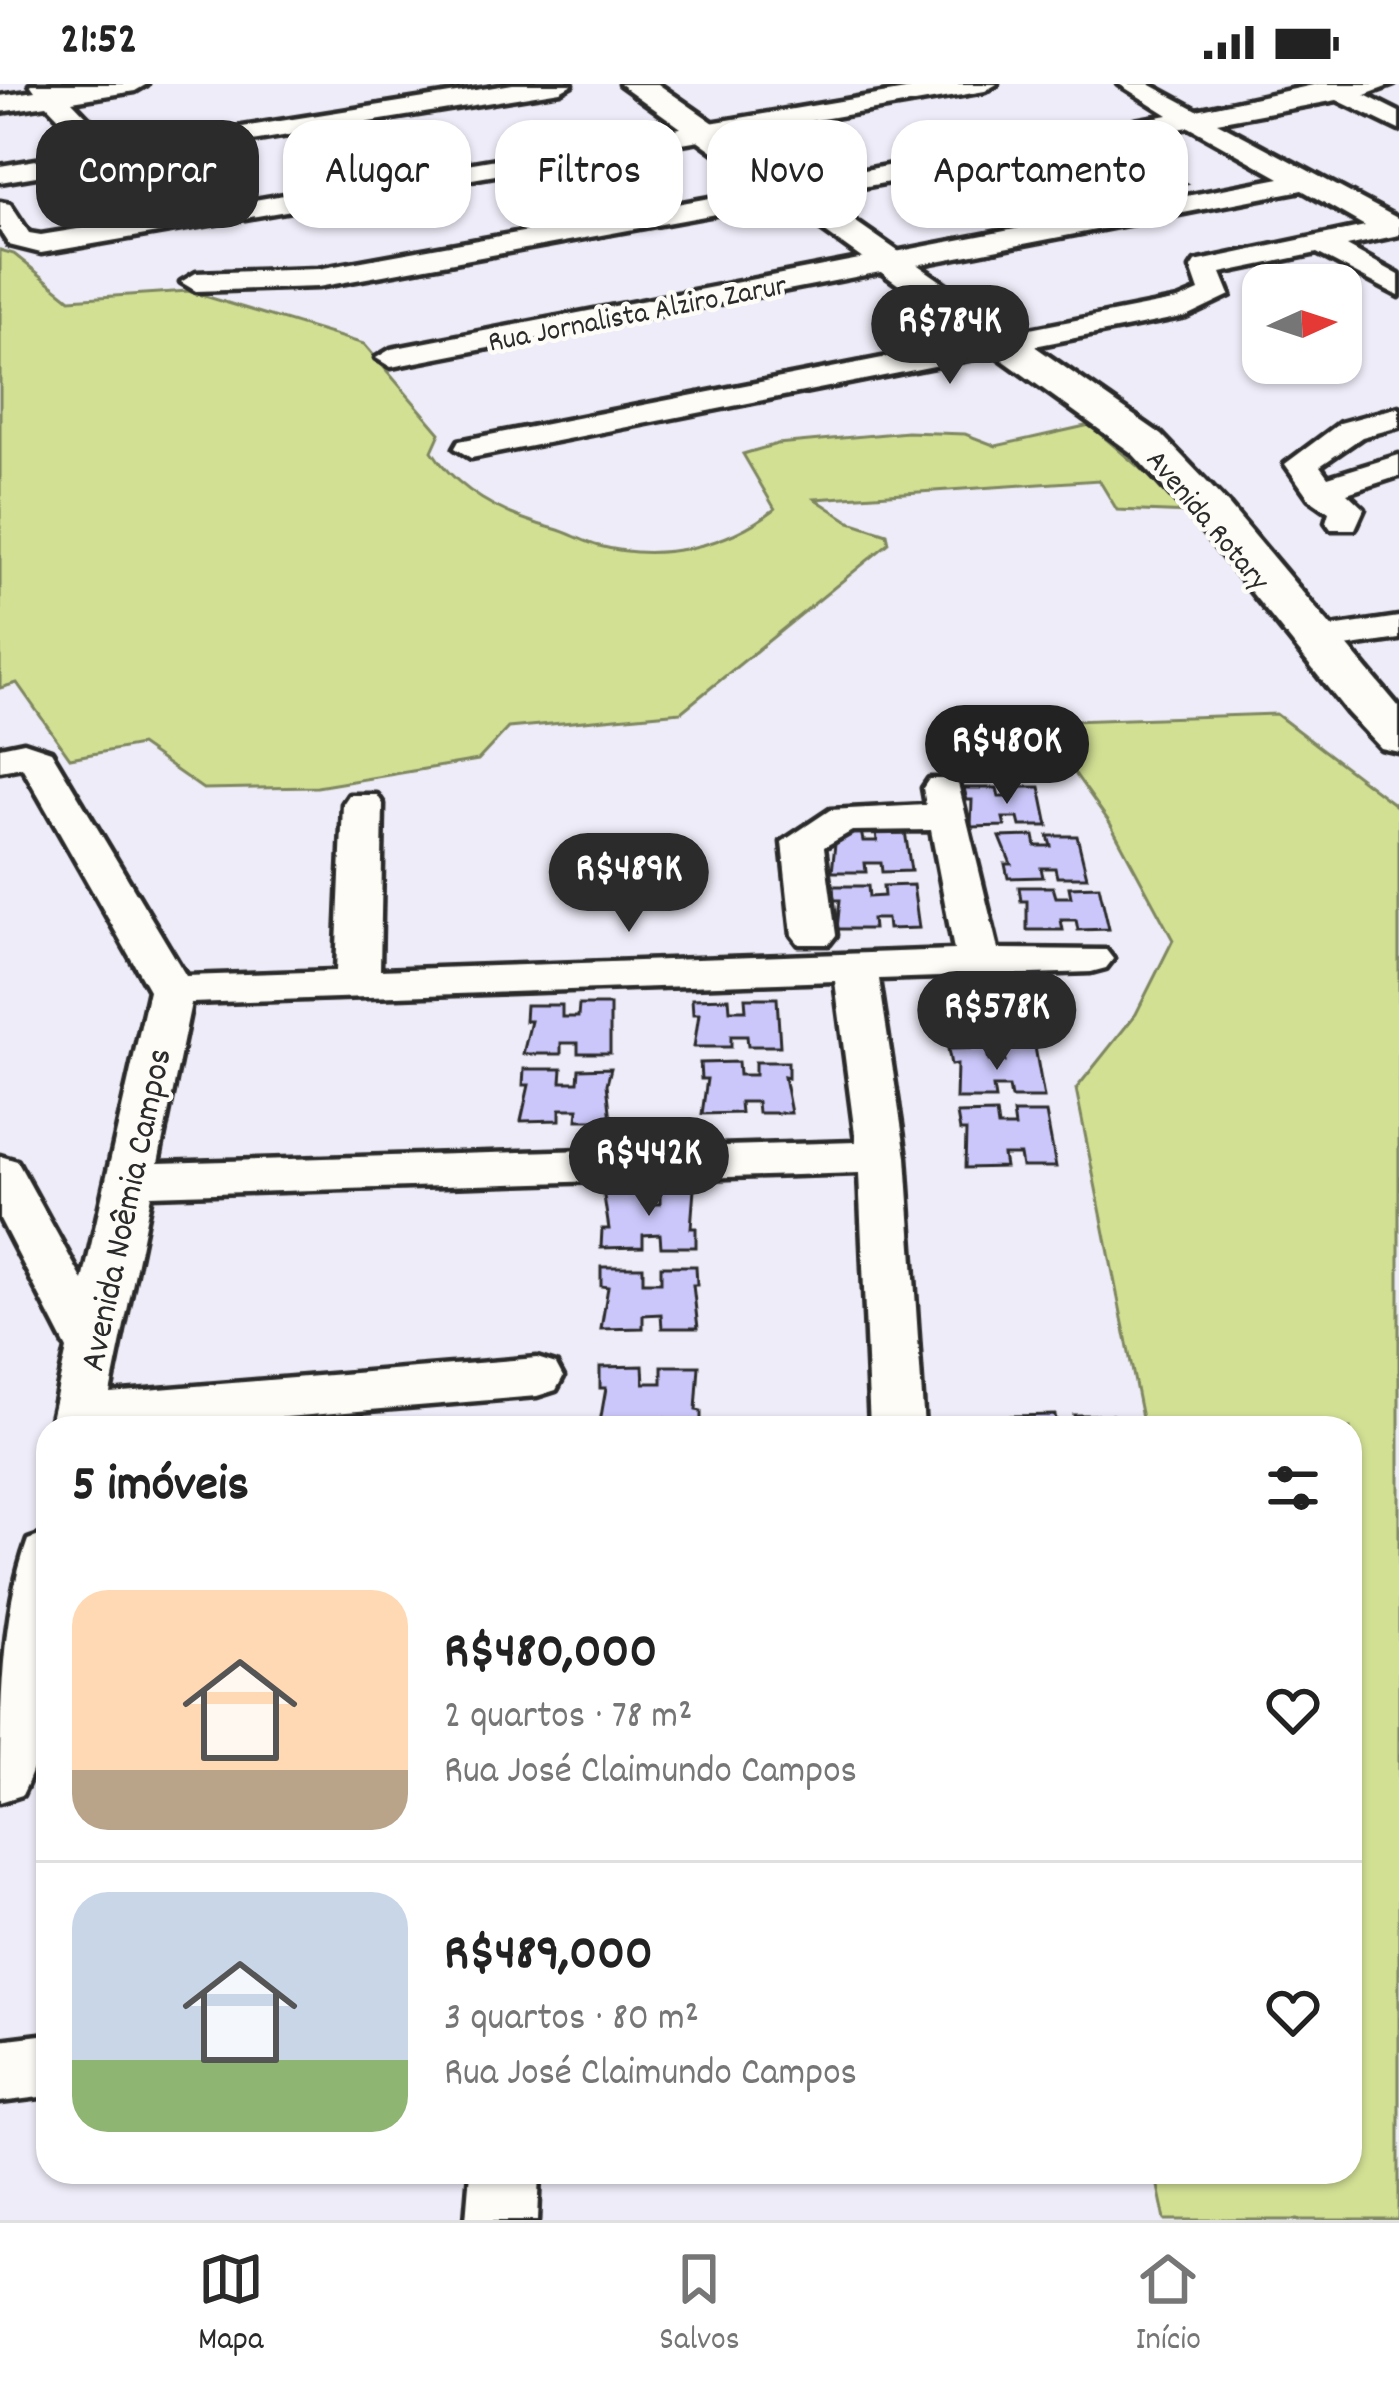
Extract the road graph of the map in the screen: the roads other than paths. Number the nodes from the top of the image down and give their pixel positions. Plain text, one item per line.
1 (135, 84) edge
2 (560, 84) edge
3 (636, 84) edge
4 (985, 84) edge
5 (1131, 84) edge
6 (1382, 84) edge
7 (1332, 88) edge
8 (46, 90) edge
9 (0, 104) edge
10 (73, 120) edge
11 (1200, 120) junction
12 (1399, 122) edge
13 (704, 131) junction
14 (259, 132) edge
15 (707, 133) edge
16 (36, 168) edge
17 (0, 174) edge
18 (867, 181) edge
19 (1307, 182) junction
20 (259, 206) edge
21 (0, 210) edge
22 (707, 210) edge
23 (127, 228) edge
24 (838, 228) edge
25 (1395, 228) edge
26 (1327, 247) junction
27 (889, 265) junction
28 (196, 282) dead end
29 (1399, 287) edge
30 (1006, 341) junction
31 (391, 358) dead end
32 (1399, 417) edge
33 (471, 448) dead end
34 (1392, 474) edge
35 (1321, 491) junction
36 (1343, 522) dead end
37 (1399, 628) edge
38 (1311, 641) junction
39 (1399, 737) edge
40 (0, 759) edge
41 (363, 804) dead end
42 (814, 935) dead end
43 (1091, 959) dead end
44 (979, 964) junction
45 (855, 969) junction
46 (358, 983) junction
47 (170, 990) junction
48 (883, 1157) junction
49 (0, 1172) edge
50 (130, 1180) junction
51 (117, 1235) junction
52 (48, 1256) junction
53 (93, 1349) junction
54 (537, 1377) dead end
55 (78, 1416) edge
56 (138, 1416) edge
57 (896, 1416) edge
58 (36, 1635) edge
59 (20, 1741) edge
60 (36, 2066) edge
61 (0, 2071) edge
62 (504, 2184) edge
63 (502, 2220) edge

1 - 8 street
2 - 14 street
3 - 13 main road, Avenida Rotary
4 - 13 street
5 - 11 street
6 - 7 street
7 - 11 street
7 - 12 street
8 - 9 street
8 - 10 street
11 - 18 street
11 - 19 street
13 - 15 main road, Avenida Rotary
13 - 20 street
16 - 17 street
19 - 25 street
19 - 27 street, Rua Jornalista Alziro Zarur
21 - 23 street
22 - 28 street
24 - 27 main road, Avenida Rotary
25 - 26 street
26 - 29 street
26 - 30 street
27 - 30 main road, Avenida Rotary
27 - 31 street, Rua Jornalista Alziro Zarur
30 - 33 street
30 - 38 main road, Avenida Rotary
32 - 35 street
34 - 35 street
35 - 36 street
37 - 38 street
38 - 39 main road, Avenida Rotary
40 - 47 street
41 - 46 street
42 - 44 street
43 - 44 street
44 - 45 street
45 - 46 street
45 - 48 street
46 - 47 street
47 - 50 street, Avenida Noêmia Campos
48 - 50 street
48 - 57 street
49 - 52 street
50 - 51 street, Avenida Noêmia Campos
51 - 52 street
51 - 53 street, Avenida Noêmia Campos
52 - 53 street
53 - 55 street, Avenida Noêmia Campos
54 - 56 street
58 - 59 street
60 - 61 street
62 - 63 street

